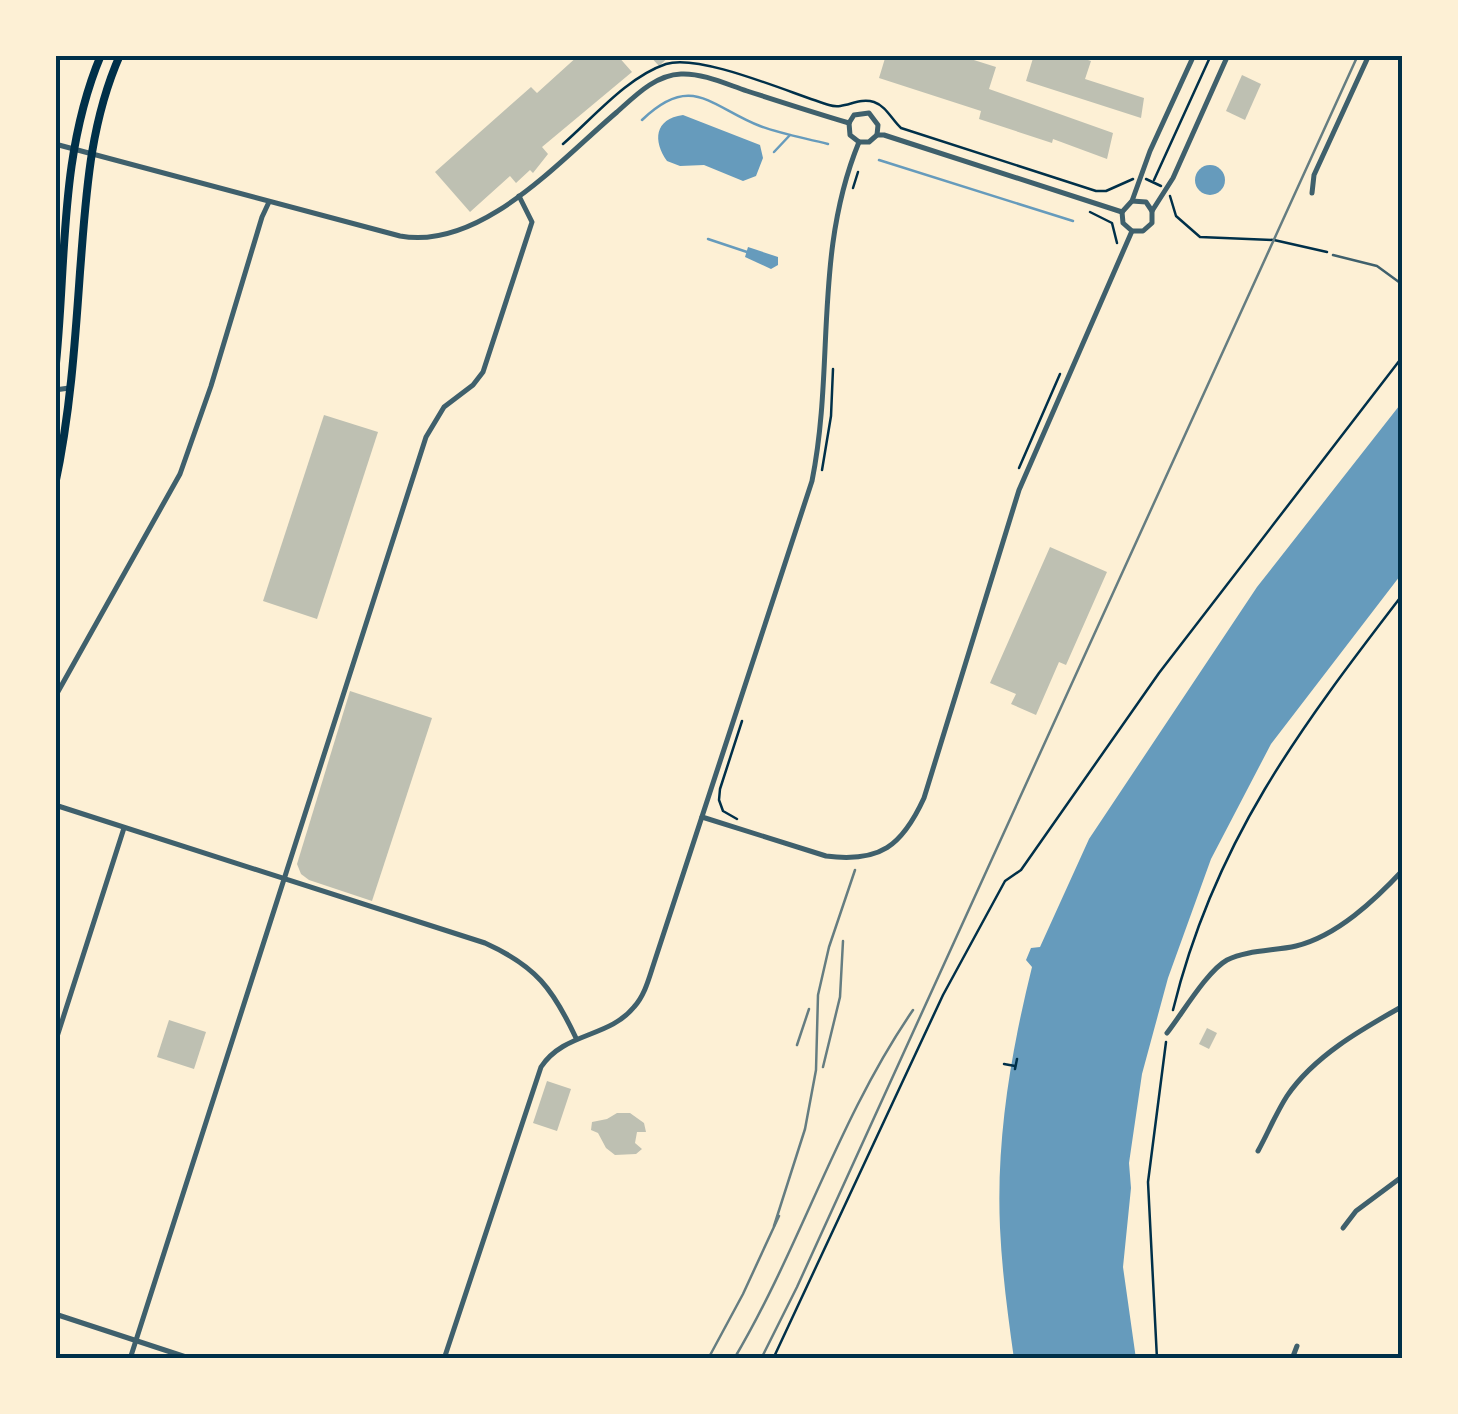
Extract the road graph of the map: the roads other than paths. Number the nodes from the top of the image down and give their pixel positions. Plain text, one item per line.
1 (101, 55) edge
2 (120, 55) edge
3 (1194, 55) edge
4 (1228, 55) edge
5 (1370, 55) edge
6 (849, 123) junction
7 (877, 135) junction
8 (859, 142) junction
9 (55, 144) edge
10 (1312, 193) dead end
11 (519, 196) junction
12 (270, 201) junction
13 (1132, 201) junction
14 (1152, 210) junction
15 (1122, 212) junction
16 (1132, 231) junction
17 (1333, 255) road end
18 (1403, 285) edge
19 (57, 306) edge
20 (55, 374) edge
21 (72, 376) junction
22 (70, 388) junction
23 (55, 390) edge
24 (55, 485) edge
25 (55, 697) edge
26 (55, 805) edge
27 (702, 817) junction
28 (124, 828) junction
29 (1403, 870) edge
30 (284, 878) junction
31 (1403, 1006) edge
32 (1168, 1033) road end
33 (576, 1038) junction
34 (55, 1043) edge
35 (1258, 1151) dead end
36 (1403, 1176) edge
37 (1343, 1228) dead end
38 (55, 1314) edge
39 (136, 1341) junction
40 (1296, 1346) dead end
41 (130, 1359) edge
42 (192, 1359) edge
43 (444, 1359) edge
44 (1292, 1359) edge

1 - 19 main road
2 - 21 main road
3 - 13 street
4 - 14 street
5 - 10 street
6 - 7 street
6 - 8 street
6 - 11 street
7 - 8 street
7 - 15 street
8 - 27 street
9 - 12 street
11 - 12 street
11 - 30 street
12 - 25 street
13 - 14 street
13 - 15 street
14 - 16 street
15 - 16 street
16 - 27 street
17 - 18 lane
19 - 20 main road
20 - 21 street
21 - 22 main road
22 - 23 street
22 - 24 main road
26 - 28 street
27 - 33 street
28 - 30 street
28 - 34 street
29 - 32 street
30 - 33 street
30 - 39 street
31 - 35 street
33 - 43 street
36 - 37 street
38 - 39 street
39 - 41 street
39 - 42 street
40 - 44 street

